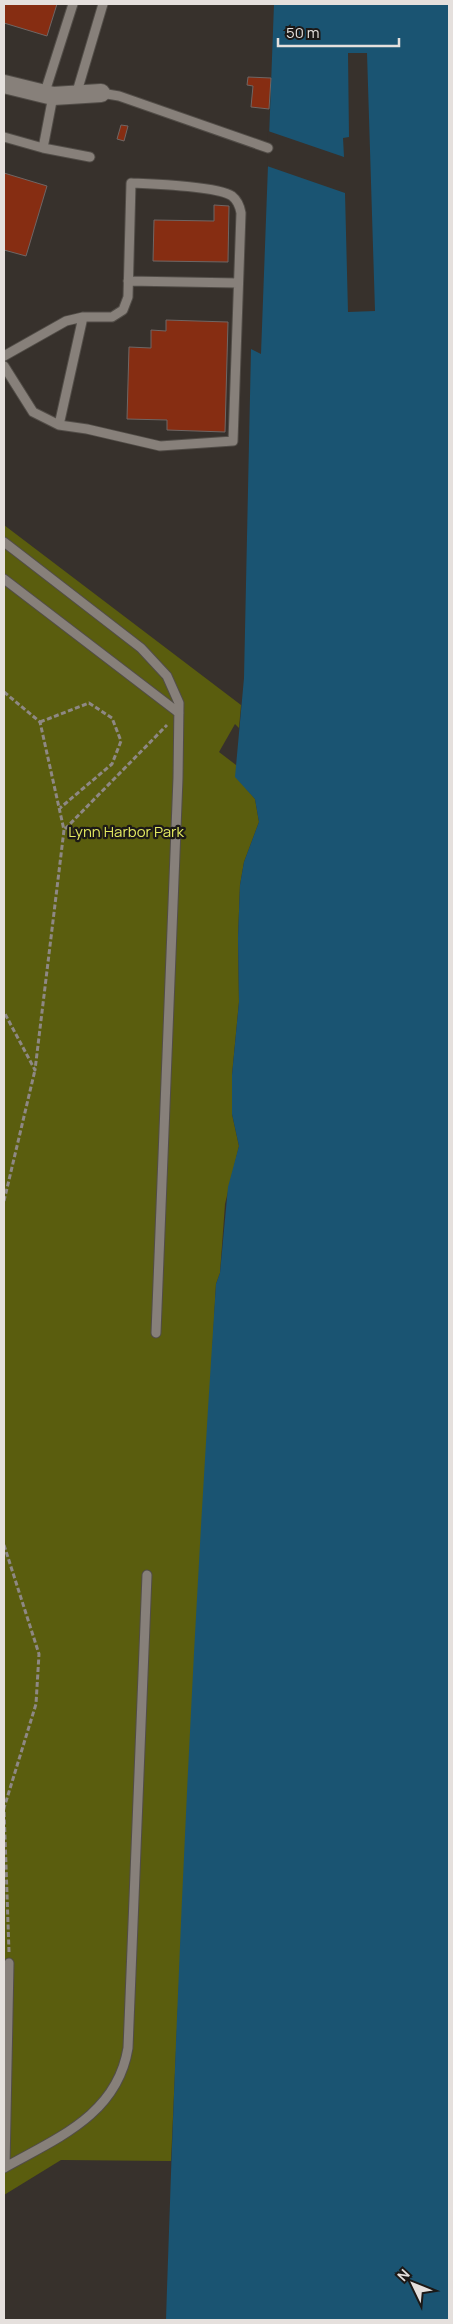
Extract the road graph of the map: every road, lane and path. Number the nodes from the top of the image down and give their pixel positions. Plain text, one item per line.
1 (72, 4) edge
2 (103, 4) edge
3 (4, 84) edge
4 (101, 93) joint
5 (76, 95) junction
6 (48, 96) junction
7 (4, 137) edge
8 (43, 148) junction
9 (268, 148) dead end
10 (90, 157) dead end
11 (128, 281) junction
12 (238, 283) junction
13 (83, 317) junction
14 (4, 356) edge
15 (4, 366) edge
16 (59, 425) junction
17 (4, 542) edge
18 (4, 579) edge
19 (4, 692) edge
20 (179, 713) junction
21 (40, 722) junction
22 (60, 808) junction
23 (64, 830) junction
24 (4, 1012) edge
25 (36, 1070) junction
26 (4, 1201) edge
27 (156, 1334) dead end
28 (4, 1545) edge
29 (146, 1575) dead end
30 (4, 1808) edge
31 (9, 1963) joint
32 (5, 2168) edge

1 - 6 lane
2 - 5 lane
3 - 6 street
4 - 5 street
4 - 9 lane
5 - 6 street
6 - 8 lane
7 - 8 lane
8 - 10 lane
11 - 12 lane
11 - 12 lane
11 - 13 lane
12 - 16 lane
13 - 14 lane
13 - 16 lane
15 - 16 lane
17 - 20 lane
18 - 20 lane
19 - 21 path
20 - 23 path
20 - 27 lane
21 - 22 path
21 - 22 path
22 - 23 path
23 - 25 path
24 - 25 path
25 - 26 path
28 - 30 path
29 - 32 lane
30 - 31 path
31 - 32 lane

